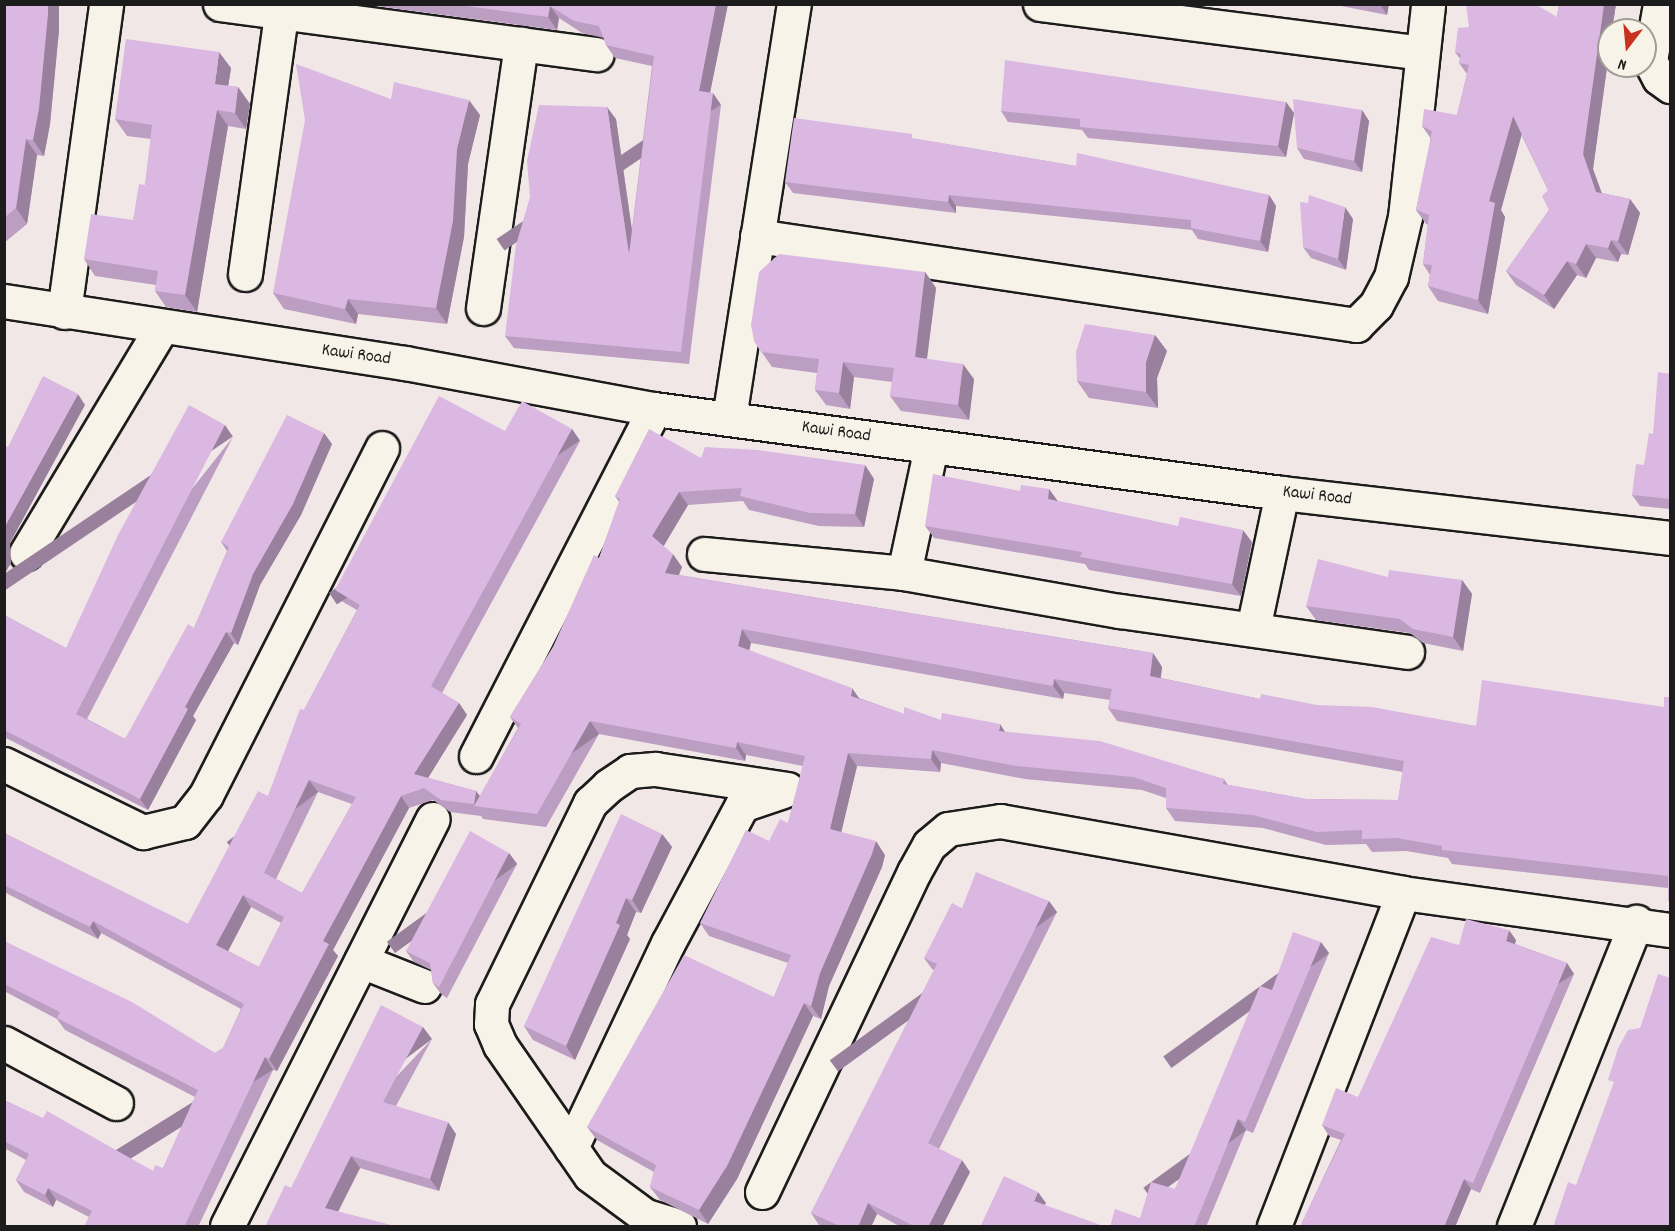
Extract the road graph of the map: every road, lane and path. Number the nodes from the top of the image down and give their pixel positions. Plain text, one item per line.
1 (106, 4) edge
2 (220, 4) edge
3 (794, 4) edge
4 (1040, 4) edge
5 (1428, 4) edge
6 (1660, 4) edge
7 (281, 12) junction
8 (521, 44) junction
9 (1421, 53) junction
10 (597, 54) dead end
11 (1671, 86) edge
12 (757, 236) junction
13 (245, 274) dead end
14 (4, 301) edge
15 (483, 308) dead end
16 (64, 312) junction
17 (161, 328) junction
18 (654, 409) junction
19 (729, 418) junction
20 (931, 447) junction
21 (382, 448) dead end
22 (1281, 493) junction
23 (1671, 538) edge
24 (26, 554) dead end
25 (704, 554) dead end
26 (904, 573) junction
27 (1253, 629) junction
28 (1407, 652) dead end
29 (476, 756) dead end
30 (4, 764) edge
31 (433, 819) dead end
32 (1403, 893) junction
33 (1636, 922) junction
34 (1671, 930) edge
35 (361, 962) junction
36 (424, 986) dead end
37 (4, 1043) edge
38 (116, 1103) dead end
39 (570, 1148) junction
40 (762, 1192) dead end
41 (227, 1227) edge
42 (679, 1227) edge
43 (1274, 1227) edge
44 (1514, 1227) edge

1 - 16 street
2 - 7 street
3 - 12 street
4 - 9 street
5 - 9 street
6 - 11 street
7 - 8 street
7 - 13 street
8 - 10 street
8 - 15 street
9 - 12 street
12 - 19 street
14 - 16 street, Kawi Road
16 - 17 street, Kawi Road
17 - 18 street, Kawi Road
17 - 24 street
18 - 19 street, Kawi Road
18 - 29 street
19 - 20 street, Kawi Road
20 - 22 street, Kawi Road
20 - 26 street
21 - 30 street
22 - 23 street, Kawi Road
22 - 27 street
25 - 26 street
26 - 27 street
27 - 28 street
31 - 35 street
32 - 33 street
32 - 40 street
32 - 43 street
33 - 34 street
33 - 44 street
35 - 36 street
35 - 41 street
37 - 38 street
39 - 39 street
39 - 42 street

